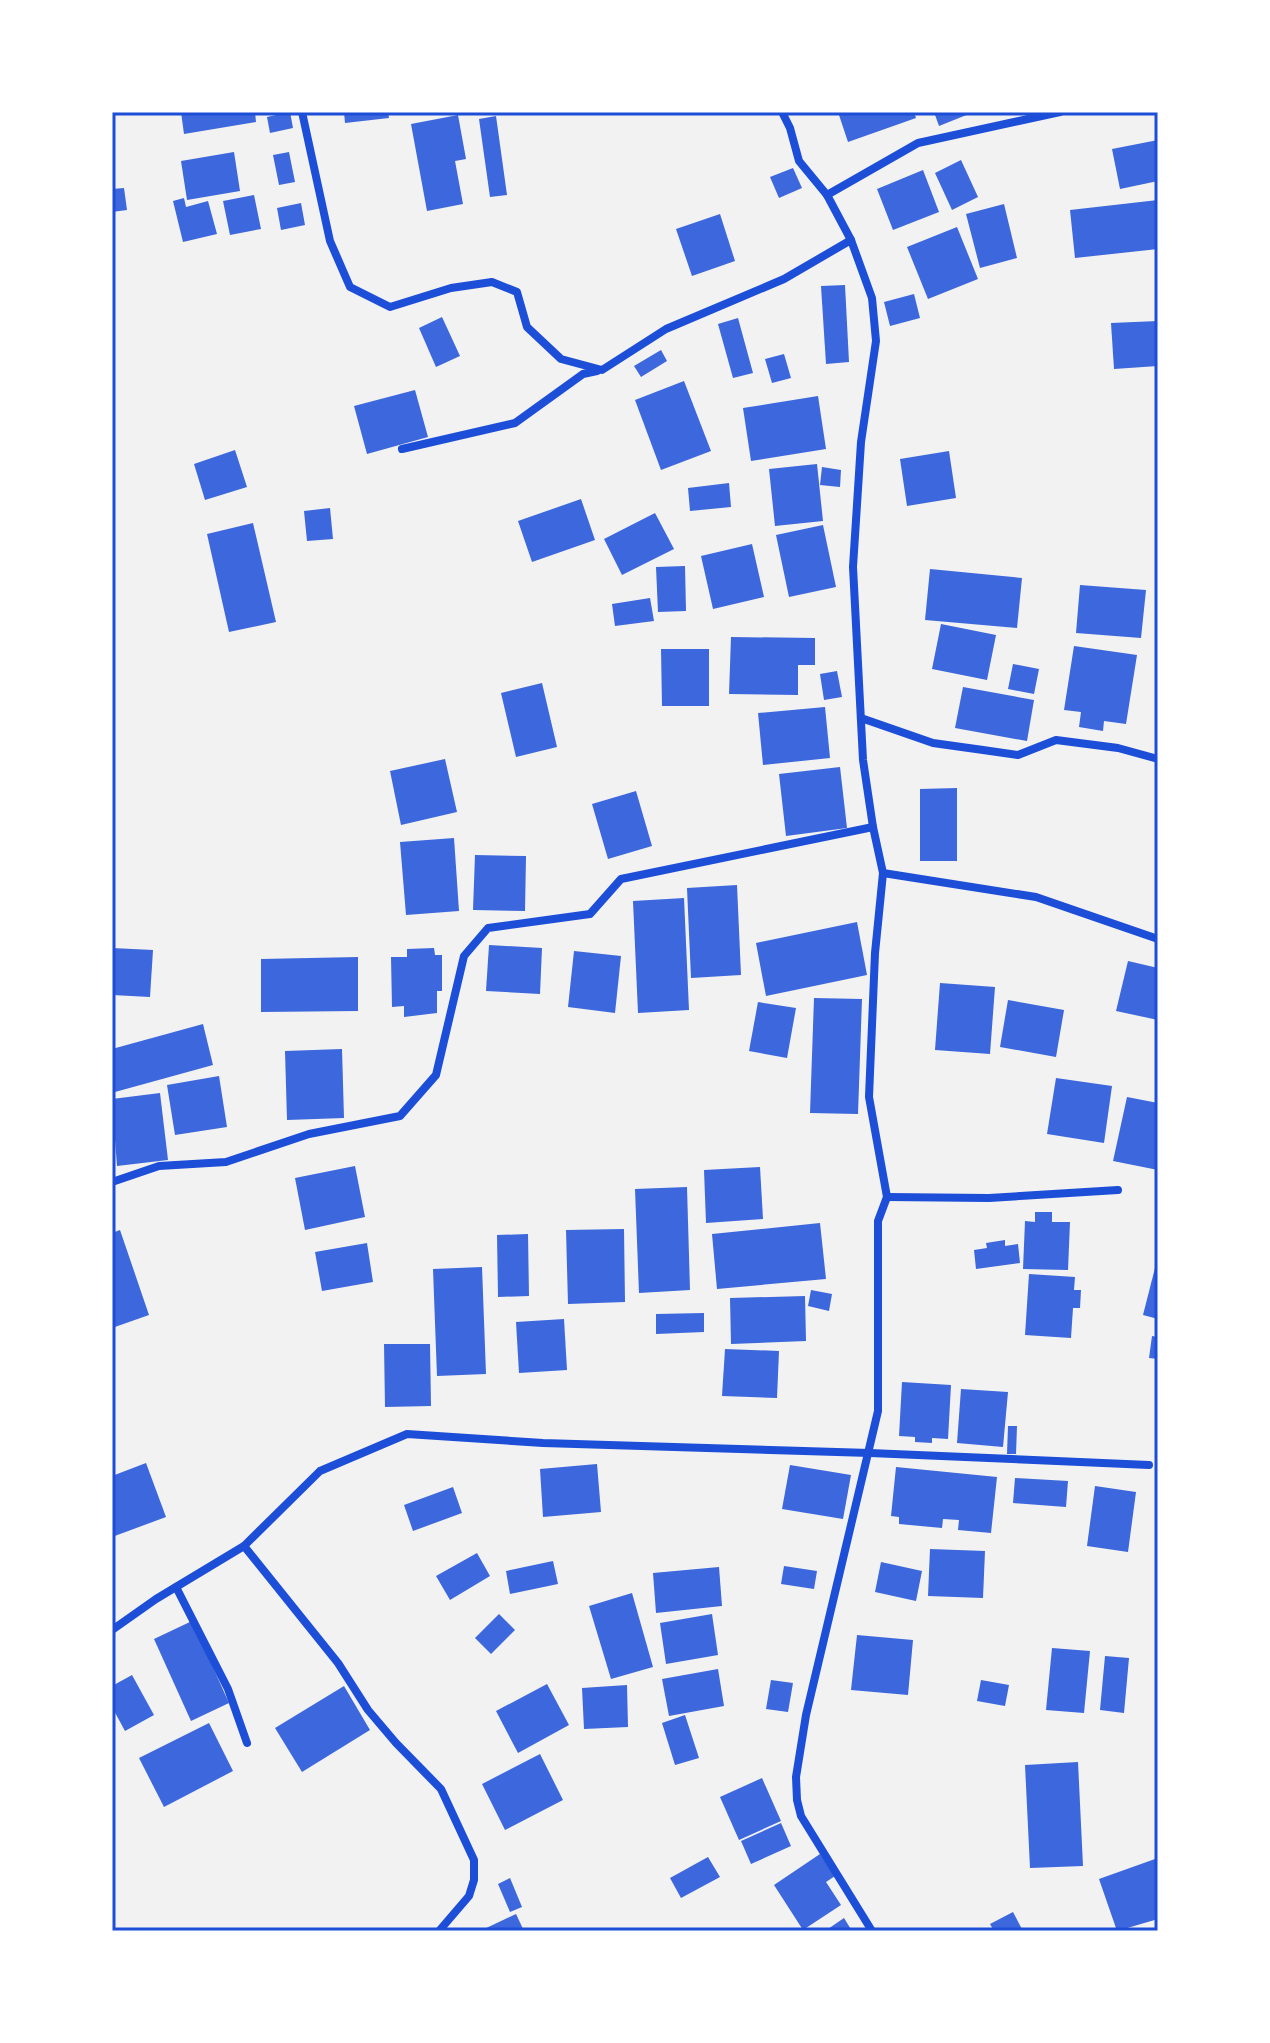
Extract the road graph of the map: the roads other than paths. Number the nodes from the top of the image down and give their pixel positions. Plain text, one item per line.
1 (302, 112) edge
2 (782, 112) edge
3 (1060, 112) edge
4 (827, 195) junction
5 (851, 240) junction
6 (602, 370) junction
7 (402, 449) dead end
8 (861, 718) junction
9 (1158, 759) edge
10 (873, 827) junction
11 (883, 873) junction
12 (1158, 939) edge
13 (112, 1182) edge
14 (1118, 1190) dead end
15 (887, 1197) junction
16 (870, 1453) junction
17 (1149, 1465) dead end
18 (244, 1546) junction
19 (176, 1587) junction
20 (112, 1630) edge
21 (247, 1743) dead end
22 (439, 1931) edge
23 (872, 1931) edge

1 - 6 street
2 - 4 street
3 - 4 street
4 - 5 street
5 - 6 street
5 - 8 street
6 - 7 street
8 - 9 street
8 - 10 street
10 - 11 street
10 - 13 street
11 - 12 street
11 - 15 street
14 - 15 street
15 - 16 street
16 - 17 street
16 - 18 street
16 - 23 street
18 - 19 street
18 - 22 street
19 - 20 street
19 - 21 street

